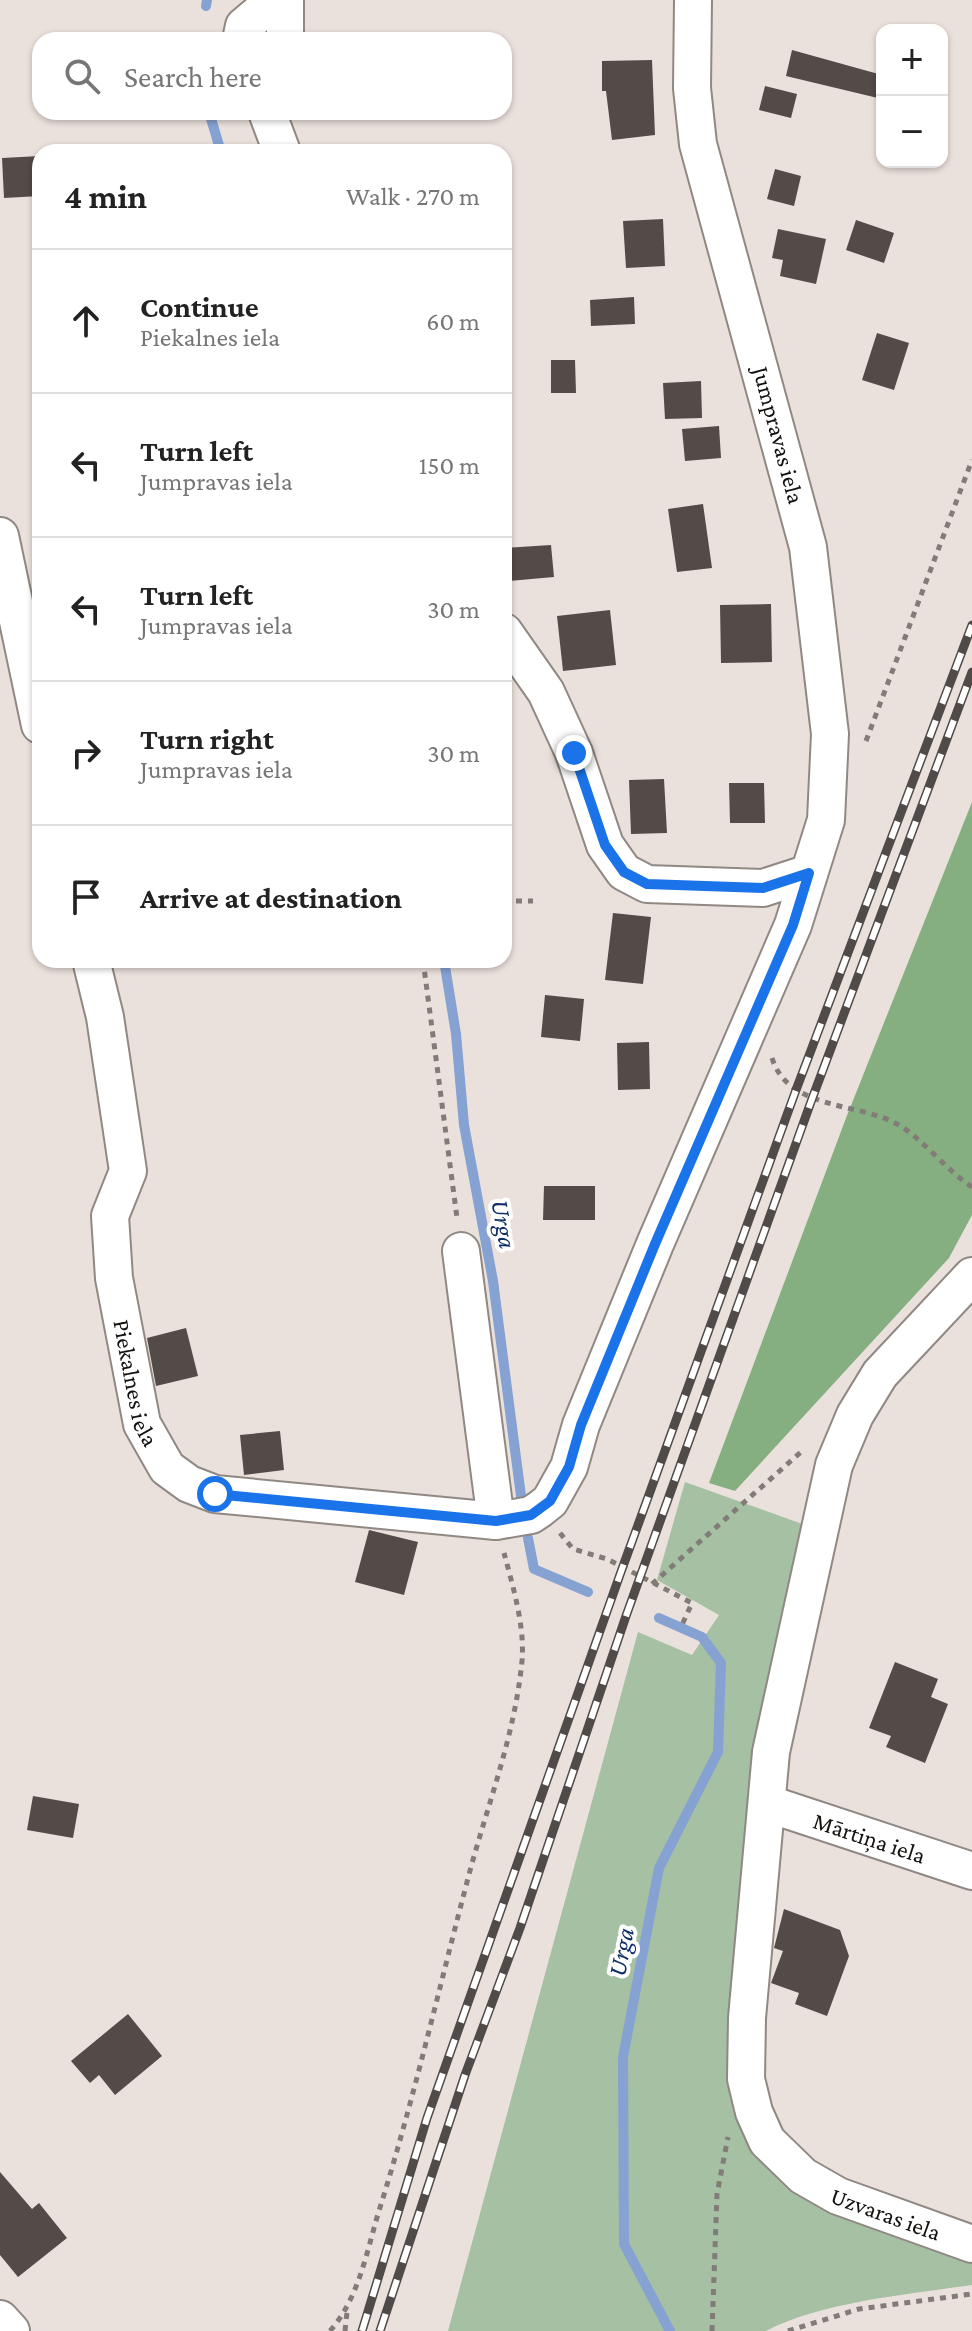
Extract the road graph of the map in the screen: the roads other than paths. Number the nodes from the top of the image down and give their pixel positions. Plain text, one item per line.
1 (275, 0) edge
2 (285, 0) edge
3 (693, 0) edge
4 (243, 32) edge
5 (285, 32) edge
6 (270, 120) edge
7 (283, 120) edge
8 (281, 144) edge
9 (284, 144) edge
10 (0, 536) edge
11 (512, 643) edge
12 (32, 687) edge
13 (809, 873) junction
14 (93, 968) edge
15 (461, 1251) road end
16 (972, 1276) edge
17 (496, 1521) junction
18 (769, 1804) junction
19 (972, 1871) edge
20 (972, 2244) edge
21 (0, 2319) edge
22 (11, 2331) edge

1 - 4 street
2 - 5 street
3 - 13 street, Jumpravas iela
6 - 8 street
7 - 9 street
10 - 12 street
11 - 13 street
13 - 17 street, Jumpravas iela
14 - 17 street, Piekalnes iela
15 - 17 street
16 - 18 street, Uzvaras iela
18 - 19 street, Mārtiņa iela
18 - 20 street, Uzvaras iela
21 - 22 street

